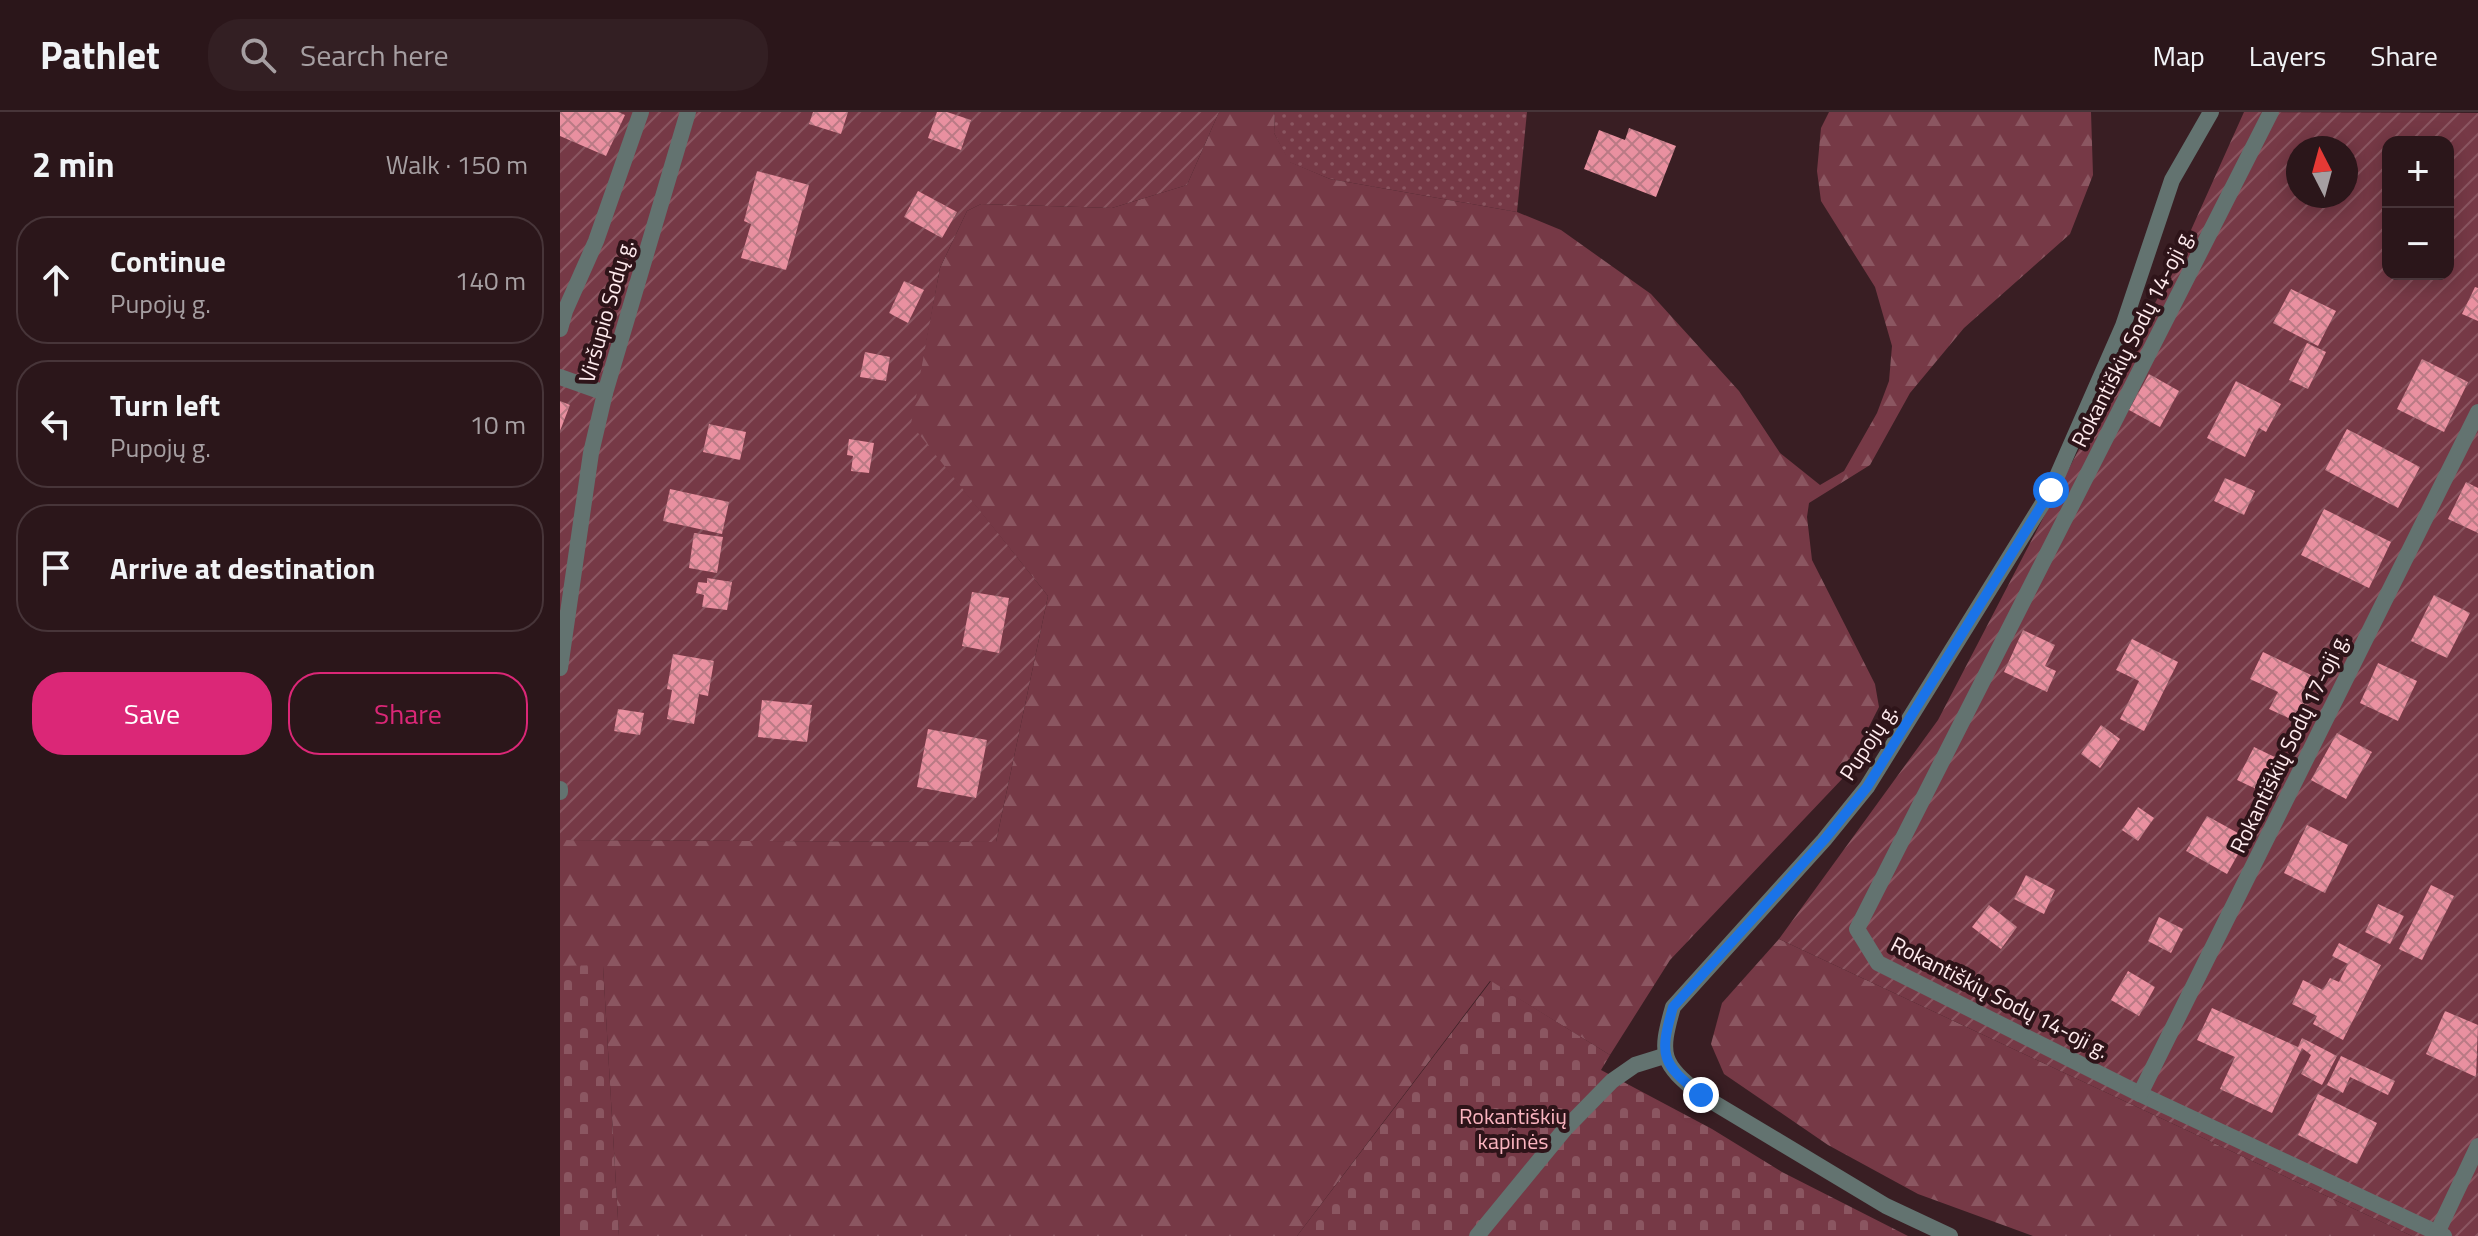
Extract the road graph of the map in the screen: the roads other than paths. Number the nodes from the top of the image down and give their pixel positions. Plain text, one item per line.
1 (641, 112) edge
2 (688, 112) edge
3 (2211, 112) edge
4 (2271, 112) edge
5 (560, 329) edge
6 (560, 377) edge
7 (605, 393) junction
8 (2478, 412) edge
9 (560, 668) edge
10 (1664, 1056) junction
11 (2140, 1094) junction
12 (2478, 1146) edge
13 (2440, 1234) edge
14 (1477, 1236) edge
15 (1950, 1236) edge

1 - 5 street
2 - 7 street, Viršupio Sodų g.
3 - 10 street, Pupojų g.
4 - 11 street, Rokantiškių Sodų 14-oji g.
6 - 7 street
7 - 9 street, Viršupio Sodų g.
8 - 11 street, Rokantiškių Sodų 17-oji g.
10 - 14 street
10 - 15 street
11 - 13 street, Rokantiškių Sodų 14-oji g.
12 - 13 street

